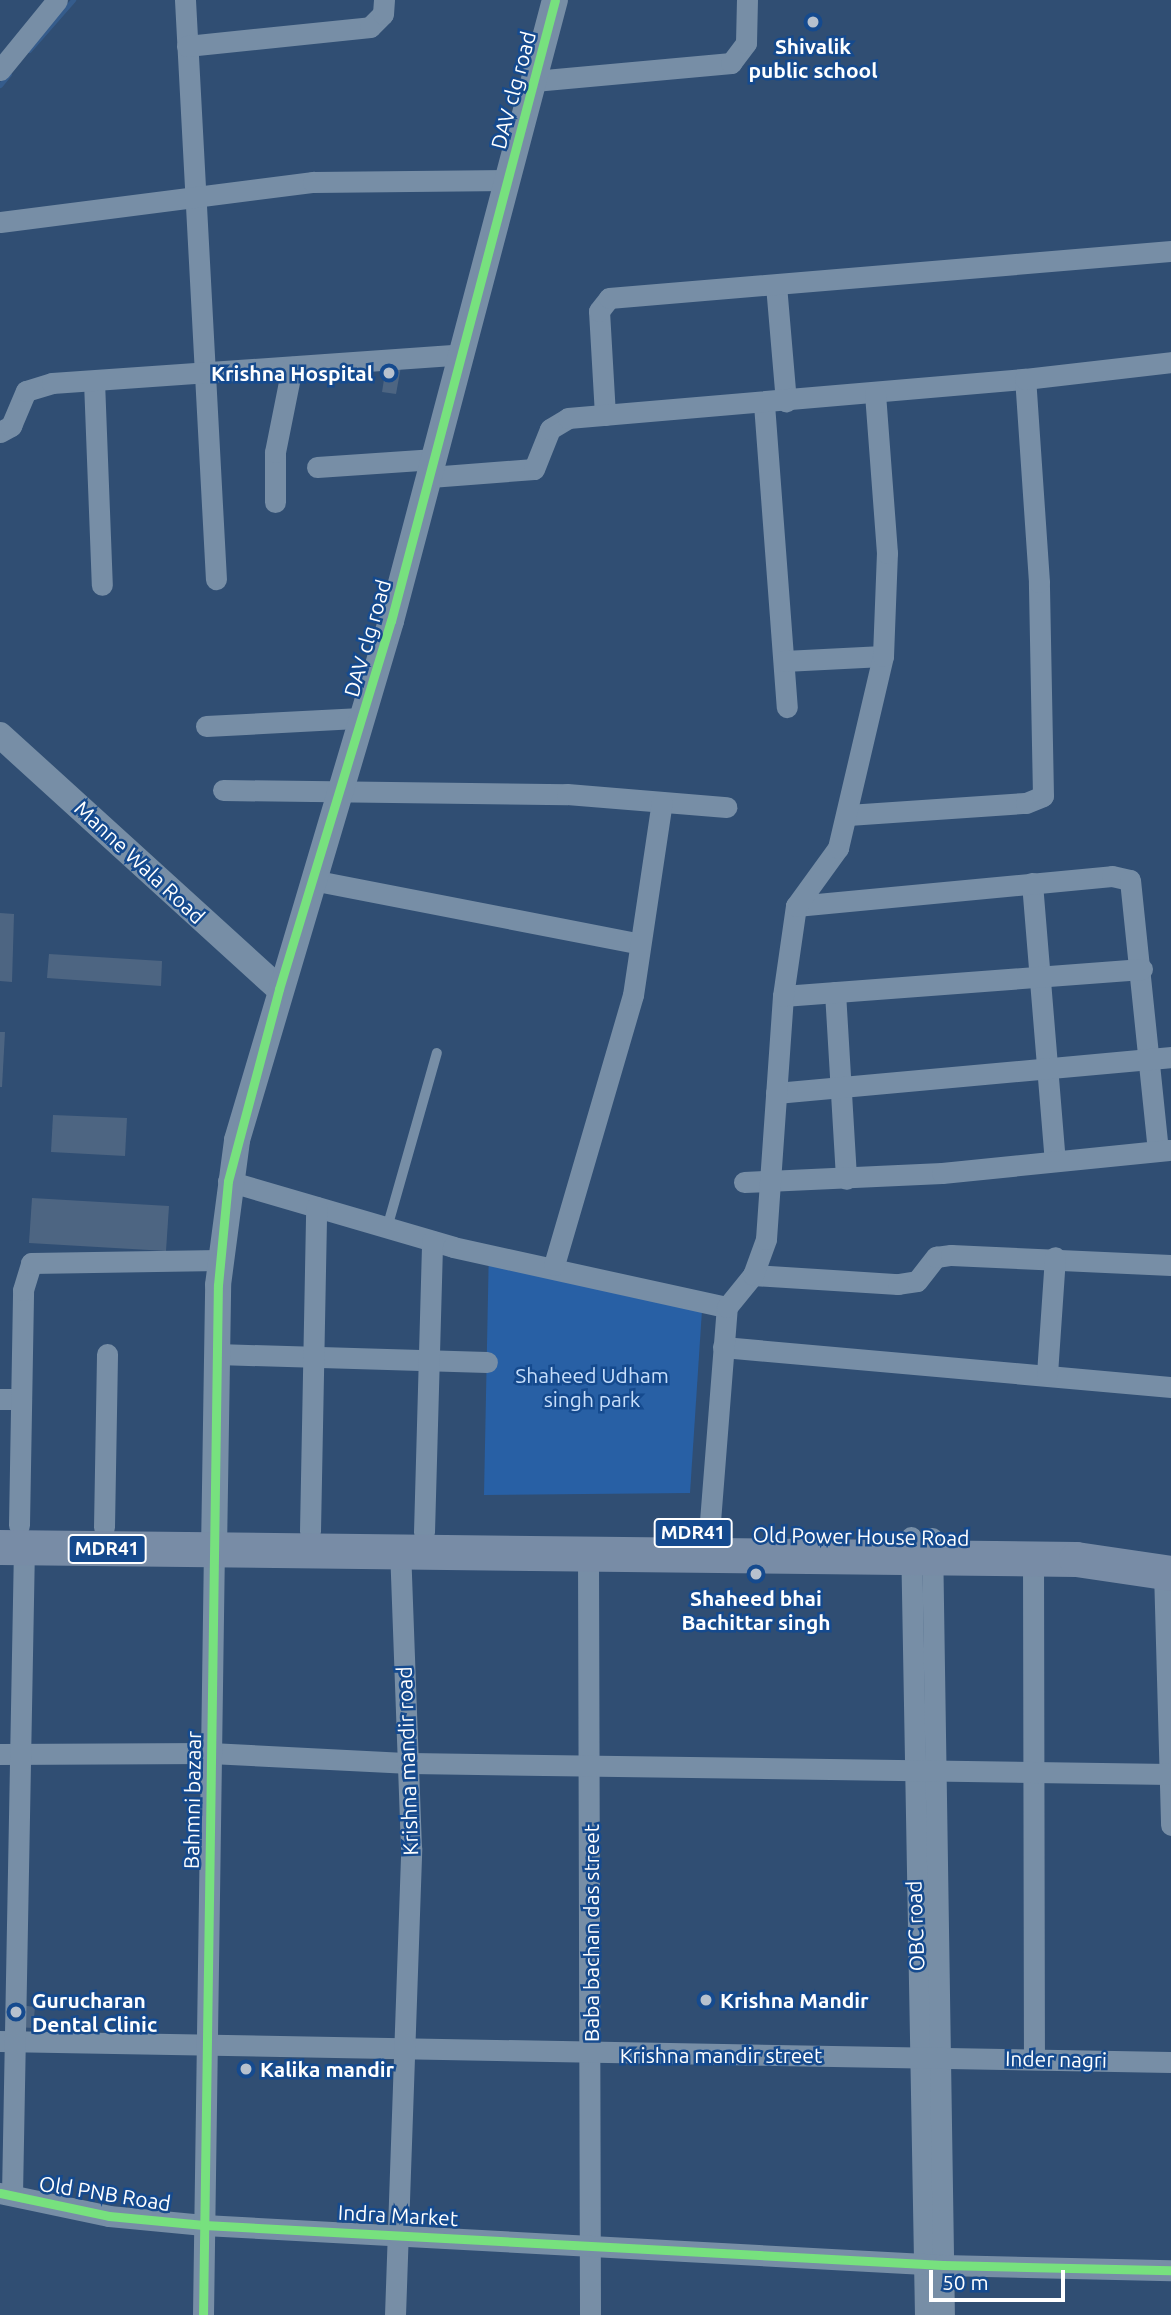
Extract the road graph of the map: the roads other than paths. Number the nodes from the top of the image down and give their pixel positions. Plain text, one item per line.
1 (57, 0) edge
2 (185, 0) edge
3 (384, 0) edge
4 (555, 0) edge
5 (747, 0) edge
6 (187, 46) junction
7 (0, 70) edge
8 (534, 80) junction
9 (508, 180) junction
10 (193, 199) junction
11 (0, 222) edge
12 (1171, 251) edge
13 (776, 285) junction
14 (463, 354) junction
15 (1171, 362) edge
16 (292, 367) junction
17 (207, 374) junction
18 (1025, 379) junction
19 (94, 381) junction
20 (876, 393) junction
21 (786, 402) junction
22 (764, 404) junction
23 (605, 415) junction
24 (0, 432) edge
25 (317, 467) dead end
26 (432, 468) junction
27 (275, 502) dead end
28 (216, 579) dead end
29 (103, 585) dead end
30 (883, 656) junction
31 (784, 661) junction
32 (787, 707) dead end
33 (361, 718) junction
34 (206, 726) dead end
35 (0, 735) edge
36 (341, 787) junction
37 (223, 790) dead end
38 (662, 802) junction
39 (726, 807) dead end
40 (848, 815) junction
41 (312, 880) junction
42 (1032, 883) junction
43 (796, 906) junction
44 (640, 944) junction
45 (1142, 969) junction
46 (1040, 976) junction
47 (279, 989) junction
48 (835, 992) junction
49 (783, 996) junction
50 (437, 1053) dead end
51 (1161, 1058) edge
52 (1049, 1068) junction
53 (839, 1087) junction
54 (776, 1093) junction
55 (1164, 1150) edge
56 (1055, 1161) junction
57 (846, 1179) junction
58 (228, 1181) junction
59 (744, 1182) dead end
60 (773, 1184) junction
61 (316, 1207) junction
62 (387, 1227) junction
63 (432, 1241) junction
64 (1055, 1257) junction
65 (554, 1265) junction
66 (1171, 1265) edge
67 (218, 1272) junction
68 (754, 1275) junction
69 (727, 1307) junction
70 (723, 1347) junction
71 (107, 1354) dead end
72 (216, 1354) junction
73 (313, 1357) junction
74 (429, 1361) junction
75 (487, 1362) dead end
76 (1047, 1374) junction
77 (1171, 1387) edge
78 (10, 1399) edge
79 (104, 1527) junction
80 (310, 1531) junction
81 (709, 1534) junction
82 (11, 1536) edge
83 (214, 1540) junction
84 (412, 1542) junction
85 (922, 1547) junction
86 (588, 1552) junction
87 (1033, 1558) junction
88 (1169, 1565) edge
89 (210, 1752) junction
90 (8, 1755) edge
91 (592, 1762) junction
92 (410, 1763) junction
93 (911, 1769) junction
94 (935, 1770) junction
95 (1033, 1772) junction
96 (1170, 1774) edge
97 (1171, 1825) edge
98 (6, 2042) edge
99 (207, 2042) junction
100 (401, 2046) junction
101 (590, 2054) junction
102 (919, 2058) junction
103 (940, 2058) junction
104 (1034, 2059) junction
105 (1171, 2062) edge
106 (6, 2194) edge
107 (204, 2225) junction
108 (394, 2231) junction
109 (590, 2246) junction
110 (934, 2264) junction
111 (1171, 2270) edge
112 (203, 2315) edge
113 (395, 2315) edge
114 (590, 2315) edge
115 (925, 2315) edge
116 (944, 2315) edge

1 - 7 street
2 - 6 street
3 - 6 street
4 - 8 street, DAV clg road
5 - 8 street
6 - 10 street
8 - 9 street, DAV clg road
9 - 10 street
9 - 14 street, DAV clg road
10 - 11 street
10 - 17 street
12 - 13 street
13 - 21 street
13 - 23 street
14 - 16 street
14 - 26 street, DAV clg road
15 - 18 street
16 - 17 street
16 - 27 street
17 - 19 street
17 - 28 street
18 - 20 street
18 - 40 street
19 - 24 street
19 - 29 street
20 - 21 street
20 - 30 street
21 - 22 street
22 - 23 street
22 - 31 street
23 - 26 street
25 - 26 street
26 - 33 street, DAV clg road
30 - 31 street
30 - 40 street
31 - 32 street
33 - 34 street
33 - 36 street, DAV clg road
35 - 47 street, Manne Wala Road
36 - 37 street
36 - 38 street
36 - 41 street, DAV clg road
38 - 39 street
38 - 44 street
40 - 43 street
41 - 44 street
41 - 47 street, DAV clg road
42 - 43 street
42 - 45 street
42 - 46 street
43 - 49 street
44 - 65 street
45 - 46 street
45 - 51 street
46 - 48 street
46 - 52 street
47 - 58 street, DAV clg road
48 - 49 street
48 - 53 street
49 - 54 street
50 - 62 lane
51 - 52 street
51 - 55 street
52 - 53 street
52 - 56 street
53 - 54 street
53 - 57 street
54 - 60 street
55 - 56 street
56 - 57 street
57 - 60 street
58 - 61 street
58 - 67 street, DAV clg road
59 - 60 street
60 - 68 street
61 - 62 street
61 - 73 street
62 - 63 street
63 - 65 street
63 - 74 street, Krishna mandir road
64 - 66 street
64 - 68 street
64 - 76 street
65 - 69 street
67 - 72 street, Bahmni bazaar
67 - 78 street
68 - 69 street
69 - 70 street
70 - 76 street
70 - 81 street
71 - 79 street
72 - 73 street
72 - 83 street, Bahmni bazaar
73 - 74 street
73 - 80 street
74 - 75 street
74 - 84 street, Krishna mandir road
76 - 77 street
78 - 82 street
79 - 82 highway, MDR41
79 - 83 highway, MDR41
80 - 83 highway, Old Power House Road / MDR41
80 - 84 highway, Old Power House Road / MDR41
81 - 84 highway, Old Power House Road / MDR41
81 - 85 highway, Old Power House Road / MDR41
82 - 83 highway, MDR41
82 - 90 street
83 - 84 highway, Old Power House Road / MDR41
83 - 89 street, Bahmni bazaar
84 - 86 highway, Old Power House Road / MDR41
84 - 92 street, Krishna mandir road
85 - 86 highway, Old Power House Road / MDR41
85 - 87 highway, Old Power House Road / MDR41
85 - 88 highway, Old Power House Road / MDR41
85 - 93 street, OBC road
85 - 94 street, OBC road
86 - 91 street, Baba bachan das street
87 - 88 highway, Old Power House Road / MDR41
87 - 95 street
88 - 96 street
89 - 90 street
89 - 92 street
89 - 99 street, Bahmni bazaar
90 - 98 street
91 - 92 street
91 - 93 street
91 - 101 street, Baba bachan das street
92 - 100 street, Krishna mandir road
93 - 94 street
93 - 102 street, OBC road
94 - 95 street
94 - 103 street, OBC road
95 - 96 street
95 - 104 street
96 - 97 street
98 - 99 street, Krishna mandir street
98 - 106 street
99 - 100 street, Krishna mandir street
99 - 107 street, Bahmni bazaar
100 - 101 street, Krishna mandir street
100 - 108 street, Krishna mandir road
101 - 102 street, Krishna mandir street
101 - 109 street, Baba bachan das street
102 - 103 street, Krishna mandir street
102 - 110 street, OBC road
103 - 104 street, Inder nagri
103 - 110 street, OBC road
104 - 105 street, Inder nagri
106 - 107 street, Old PNB Road
107 - 108 street, Indra Market
107 - 112 street, Bahmni bazaar
108 - 109 street, Indra Market
108 - 113 street, Krishna mandir road
109 - 110 street, Indra Market
109 - 114 street, Baba bachan das street
110 - 111 street, Indra Market
110 - 115 street, OBC road
110 - 116 street, OBC road

